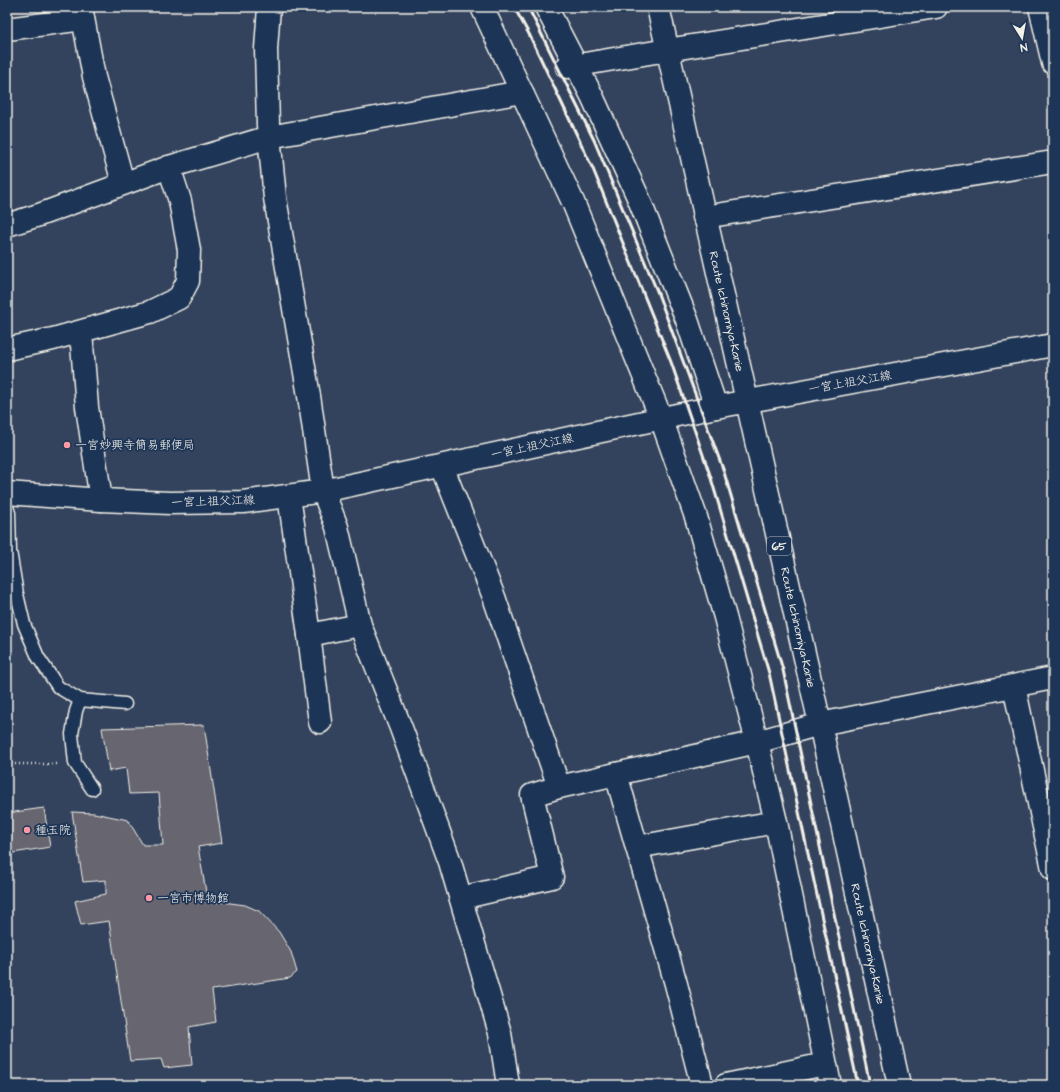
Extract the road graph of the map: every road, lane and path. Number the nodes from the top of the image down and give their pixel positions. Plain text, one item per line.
1 (269, 7) edge
2 (482, 7) edge
3 (546, 7) edge
4 (658, 7) edge
5 (936, 7) edge
6 (1040, 7) edge
7 (82, 13) edge
8 (7, 29) edge
9 (667, 50) junction
10 (1053, 63) edge
11 (572, 67) junction
12 (522, 92) junction
13 (269, 137) junction
14 (1053, 162) edge
15 (169, 167) junction
16 (123, 183) junction
17 (704, 217) junction
18 (7, 225) edge
19 (81, 332) junction
20 (1053, 345) edge
21 (7, 350) edge
22 (746, 401) junction
23 (716, 407) junction
24 (661, 418) junction
25 (442, 466) junction
26 (323, 492) junction
27 (7, 493) edge
28 (289, 496) junction
29 (101, 500) junction
30 (7, 507) edge
31 (360, 625) junction
32 (309, 635) junction
33 (1053, 678) edge
34 (1014, 686) junction
35 (80, 700) junction
36 (125, 704) dead end
37 (320, 722) dead end
38 (820, 724) junction
39 (757, 742) junction
40 (75, 763) junction
41 (7, 764) edge
42 (616, 774) junction
43 (559, 787) junction
44 (92, 789) dead end
45 (776, 822) junction
46 (637, 847) junction
47 (1053, 869) edge
48 (461, 898) junction
49 (825, 1064) junction
50 (508, 1085) edge
51 (702, 1085) edge
52 (726, 1085) edge
53 (830, 1085) edge
54 (899, 1085) edge

1 - 13 street
2 - 12 street
3 - 11 street
4 - 9 street, Route Ichinomiya-Kanie / 65
5 - 9 street
6 - 10 street
7 - 8 street
7 - 16 street
9 - 11 street
9 - 17 street, Route Ichinomiya-Kanie / 65
11 - 23 street
12 - 13 street
12 - 24 street
13 - 15 street
13 - 26 street
14 - 17 street
15 - 16 street
15 - 19 street
16 - 18 street
17 - 22 street, Route Ichinomiya-Kanie / 65
19 - 21 street
19 - 29 street
20 - 22 street, 一宮上祖父江線
22 - 23 street, 一宮上祖父江線
22 - 38 street, Route Ichinomiya-Kanie / 65
23 - 24 street, 一宮上祖父江線
24 - 25 street, 一宮上祖父江線
24 - 39 street
25 - 26 street, 一宮上祖父江線
25 - 43 street
26 - 28 street, 一宮上祖父江線
26 - 31 street
27 - 29 street, 一宮上祖父江線
28 - 29 street, 一宮上祖父江線
28 - 32 street
30 - 35 lane
31 - 32 street
31 - 48 street
32 - 37 street
33 - 34 street
34 - 38 street
34 - 47 street
35 - 36 lane
35 - 40 lane
38 - 39 street
38 - 54 street, Route Ichinomiya-Kanie / 65
39 - 42 street
39 - 45 street
40 - 41 path
40 - 44 lane
42 - 43 street
42 - 46 street
43 - 48 street
45 - 46 street
45 - 49 street
46 - 51 street
48 - 50 street
49 - 52 street
49 - 53 street

